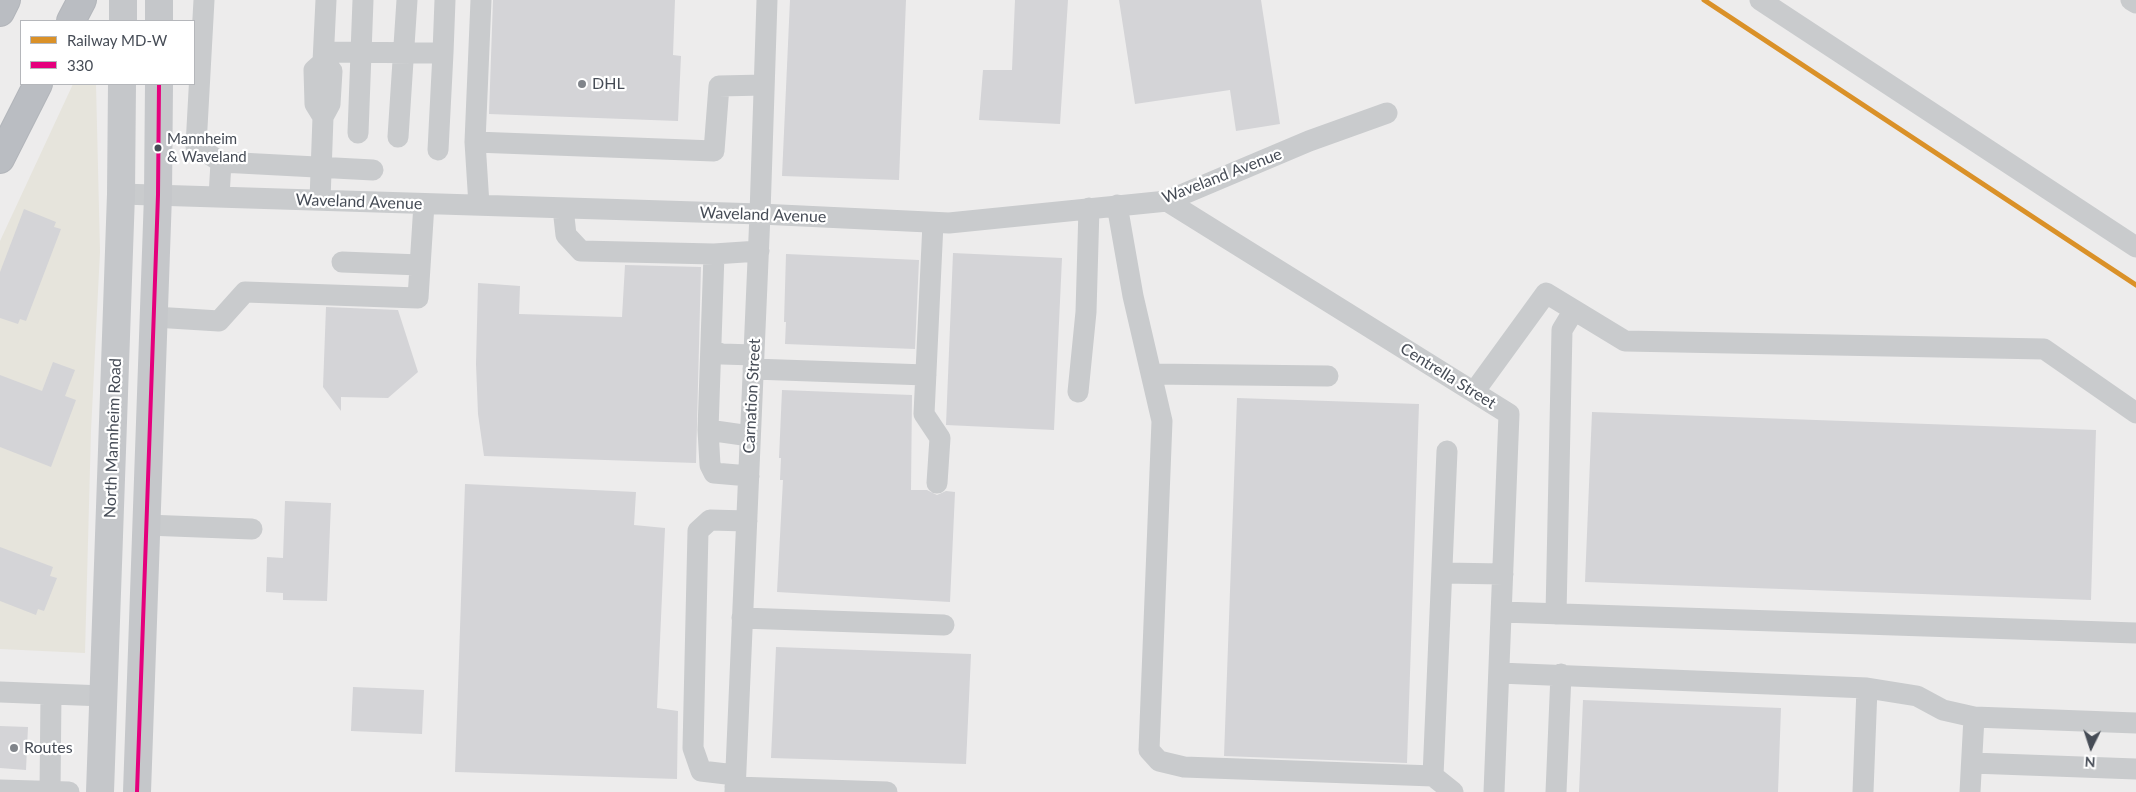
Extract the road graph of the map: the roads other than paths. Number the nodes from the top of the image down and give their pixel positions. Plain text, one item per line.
1 (6, 0) edge
2 (82, 0) edge
3 (123, 0) edge
4 (159, 0) edge
5 (173, 0) edge
6 (204, 0) edge
7 (326, 0) edge
8 (363, 0) edge
9 (407, 0) edge
10 (445, 0) edge
11 (482, 0) edge
12 (767, 0) edge
13 (1760, 0) edge
14 (2131, 0) edge
15 (2136, 3) edge
16 (0, 12) edge
17 (72, 20) edge
18 (123, 20) edge
19 (159, 20) edge
20 (170, 20) edge
21 (360, 52) junction
22 (403, 52) junction
23 (443, 53) junction
24 (324, 57) junction
25 (37, 85) edge
26 (122, 85) edge
27 (764, 85) junction
28 (159, 90) edge
29 (1388, 113) dead end
30 (358, 133) dead end
31 (398, 137) dead end
32 (475, 142) junction
33 (438, 150) dead end
34 (0, 159) edge
35 (221, 162) junction
36 (321, 168) junction
37 (373, 170) dead end
38 (121, 194) junction
39 (158, 195) junction
40 (220, 197) junction
41 (320, 200) junction
42 (1167, 201) junction
43 (424, 204) junction
44 (1117, 205) junction
45 (479, 206) junction
46 (563, 208) junction
47 (1089, 208) junction
48 (760, 214) junction
49 (933, 223) junction
50 (2136, 247) edge
51 (759, 251) junction
52 (714, 254) junction
53 (342, 262) dead end
54 (420, 265) junction
55 (1574, 310) junction
56 (154, 316) junction
57 (711, 350) junction
58 (754, 362) junction
59 (1151, 374) junction
60 (926, 375) junction
61 (1328, 376) dead end
62 (1078, 392) dead end
63 (1474, 392) junction
64 (2136, 412) edge
65 (708, 430) junction
66 (750, 436) junction
67 (1448, 451) dead end
68 (749, 476) junction
69 (937, 483) dead end
70 (746, 521) junction
71 (146, 525) junction
72 (252, 529) dead end
73 (1444, 573) junction
74 (1503, 574) junction
75 (1502, 612) junction
76 (1556, 614) junction
77 (742, 618) junction
78 (944, 625) dead end
79 (2136, 633) edge
80 (1499, 673) junction
81 (1561, 674) junction
82 (1867, 688) junction
83 (0, 692) edge
84 (51, 694) junction
85 (104, 696) junction
86 (1974, 717) junction
87 (2136, 723) edge
88 (1972, 763) junction
89 (2136, 769) edge
90 (1433, 776) junction
91 (735, 785) edge
92 (0, 790) edge
93 (795, 790) edge
94 (56, 792) edge
95 (100, 792) edge
96 (137, 792) edge
97 (887, 792) edge
98 (1453, 792) edge
99 (1494, 792) edge
100 (1556, 792) edge
101 (1863, 792) edge
102 (1970, 792) edge

1 - 16 highway
2 - 17 highway
3 - 18 main road
4 - 19 main road
5 - 20 street
6 - 35 street
7 - 24 street
8 - 21 street
9 - 22 street
10 - 23 street
11 - 32 street
12 - 27 street, Carnation Street
13 - 50 street
14 - 15 street
21 - 22 street
21 - 24 street
21 - 30 street
22 - 23 street
22 - 31 street
23 - 33 street
24 - 36 street
25 - 34 highway
26 - 38 main road, North Mannheim Road
27 - 32 street
27 - 48 street, Carnation Street
28 - 39 main road
29 - 42 street, Waveland Avenue
32 - 45 street
35 - 36 street
35 - 40 street
36 - 37 street
36 - 41 street
38 - 39 street, Waveland Avenue
38 - 85 main road, North Mannheim Road
39 - 40 street, Waveland Avenue
39 - 56 main road
40 - 41 street, Waveland Avenue
41 - 43 street, Waveland Avenue
42 - 44 street, Waveland Avenue
42 - 63 street, Centrella Street
43 - 45 street, Waveland Avenue
43 - 54 street
44 - 47 street, Waveland Avenue
44 - 59 street
45 - 46 street, Waveland Avenue
46 - 48 street, Waveland Avenue
46 - 52 street
47 - 49 street, Waveland Avenue
47 - 62 street
48 - 49 street, Waveland Avenue
48 - 51 street, Carnation Street
49 - 60 street
51 - 52 street
51 - 58 street, Carnation Street
52 - 57 street
53 - 54 street
54 - 56 street
55 - 63 street
55 - 64 street
55 - 76 street
56 - 71 main road
57 - 58 street
57 - 65 street
58 - 60 street
58 - 66 street, Carnation Street
59 - 61 street
59 - 90 street
60 - 69 street
63 - 74 street, Centrella Street
65 - 66 street
65 - 68 street
66 - 68 street, Carnation Street
67 - 73 street
68 - 70 street, Carnation Street
70 - 77 street, Carnation Street
70 - 91 street
71 - 72 street
71 - 96 main road
73 - 74 street
73 - 90 street
74 - 75 street, Centrella Street
75 - 76 street
75 - 80 street, Centrella Street
76 - 79 street
77 - 78 street
77 - 91 street, Carnation Street
80 - 81 street
80 - 99 street, Centrella Street
81 - 82 street
81 - 100 street
82 - 86 street
82 - 101 street
83 - 84 street
84 - 85 street
84 - 94 street
85 - 95 main road, North Mannheim Road
86 - 87 street
86 - 88 street
88 - 89 street
88 - 102 street
90 - 98 street
91 - 93 street
92 - 94 street
93 - 97 street

